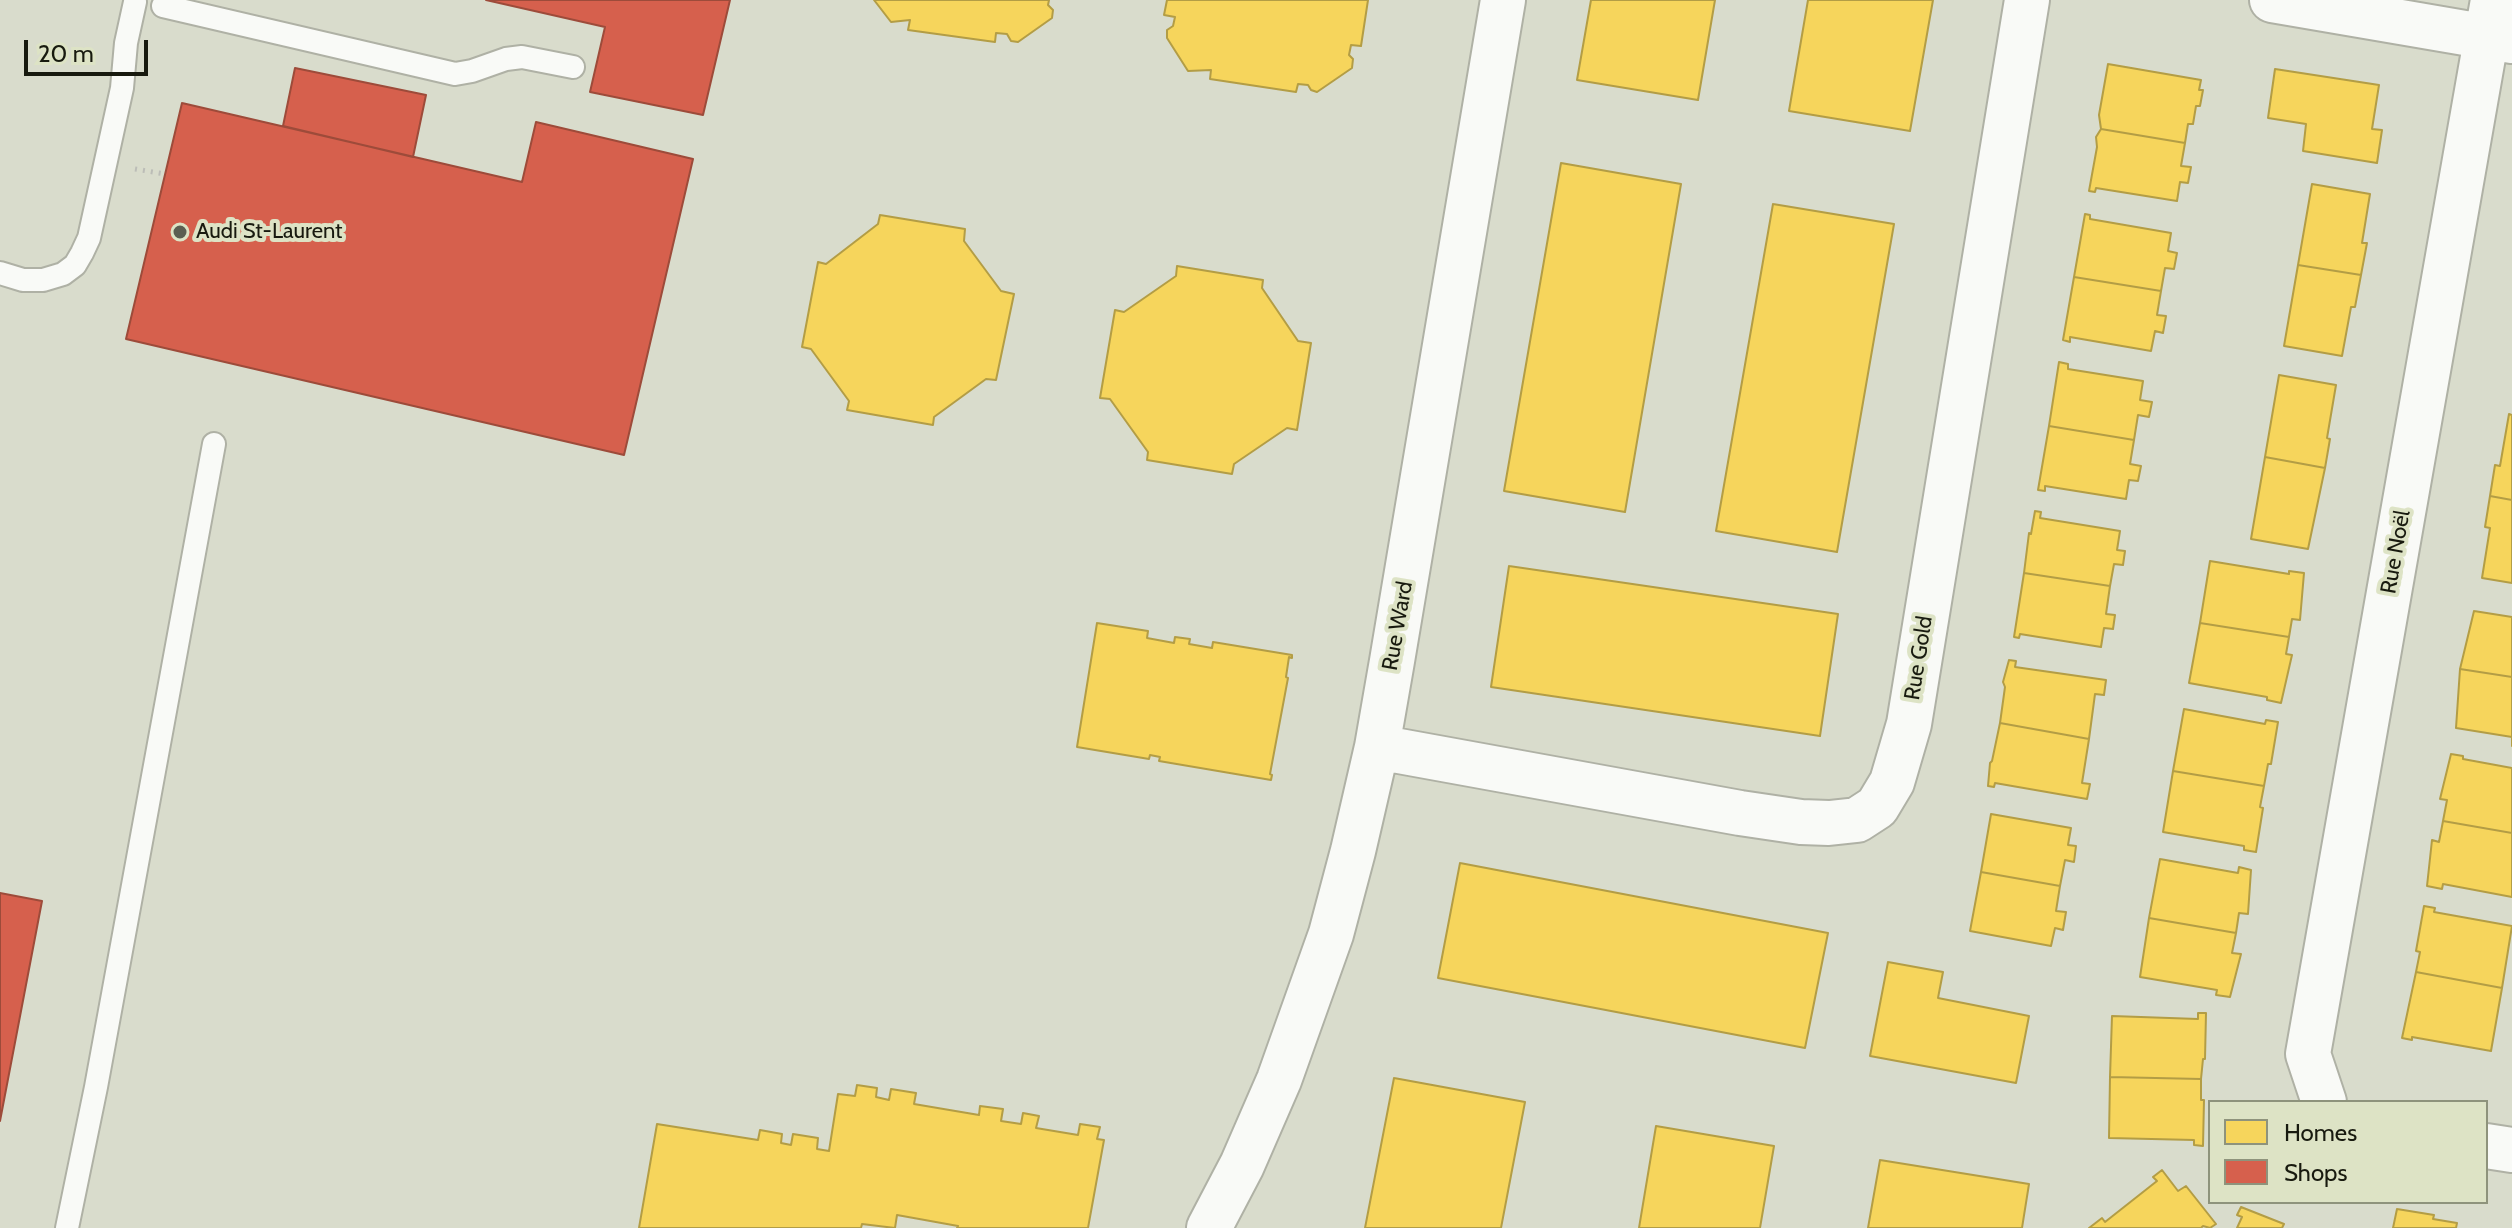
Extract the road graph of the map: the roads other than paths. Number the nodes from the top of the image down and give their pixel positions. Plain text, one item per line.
1 (1503, 0) edge
2 (2027, 0) edge
3 (2272, 0) edge
4 (131, 1) edge
5 (163, 3) edge
6 (2497, 26) edge
7 (573, 67) dead end
8 (0, 273) edge
9 (214, 444) dead end
10 (1377, 747) junction
11 (2323, 1100) edge
12 (2488, 1146) edge
13 (2512, 1150) edge
14 (67, 1228) edge
15 (1209, 1228) edge

1 - 10 street, Rue Ward
2 - 10 street, Rue Gold
3 - 6 street
4 - 5 lane
4 - 8 lane
5 - 7 lane
6 - 11 street, Rue Noël
9 - 14 lane
10 - 15 street, Rue Ward
12 - 13 street

